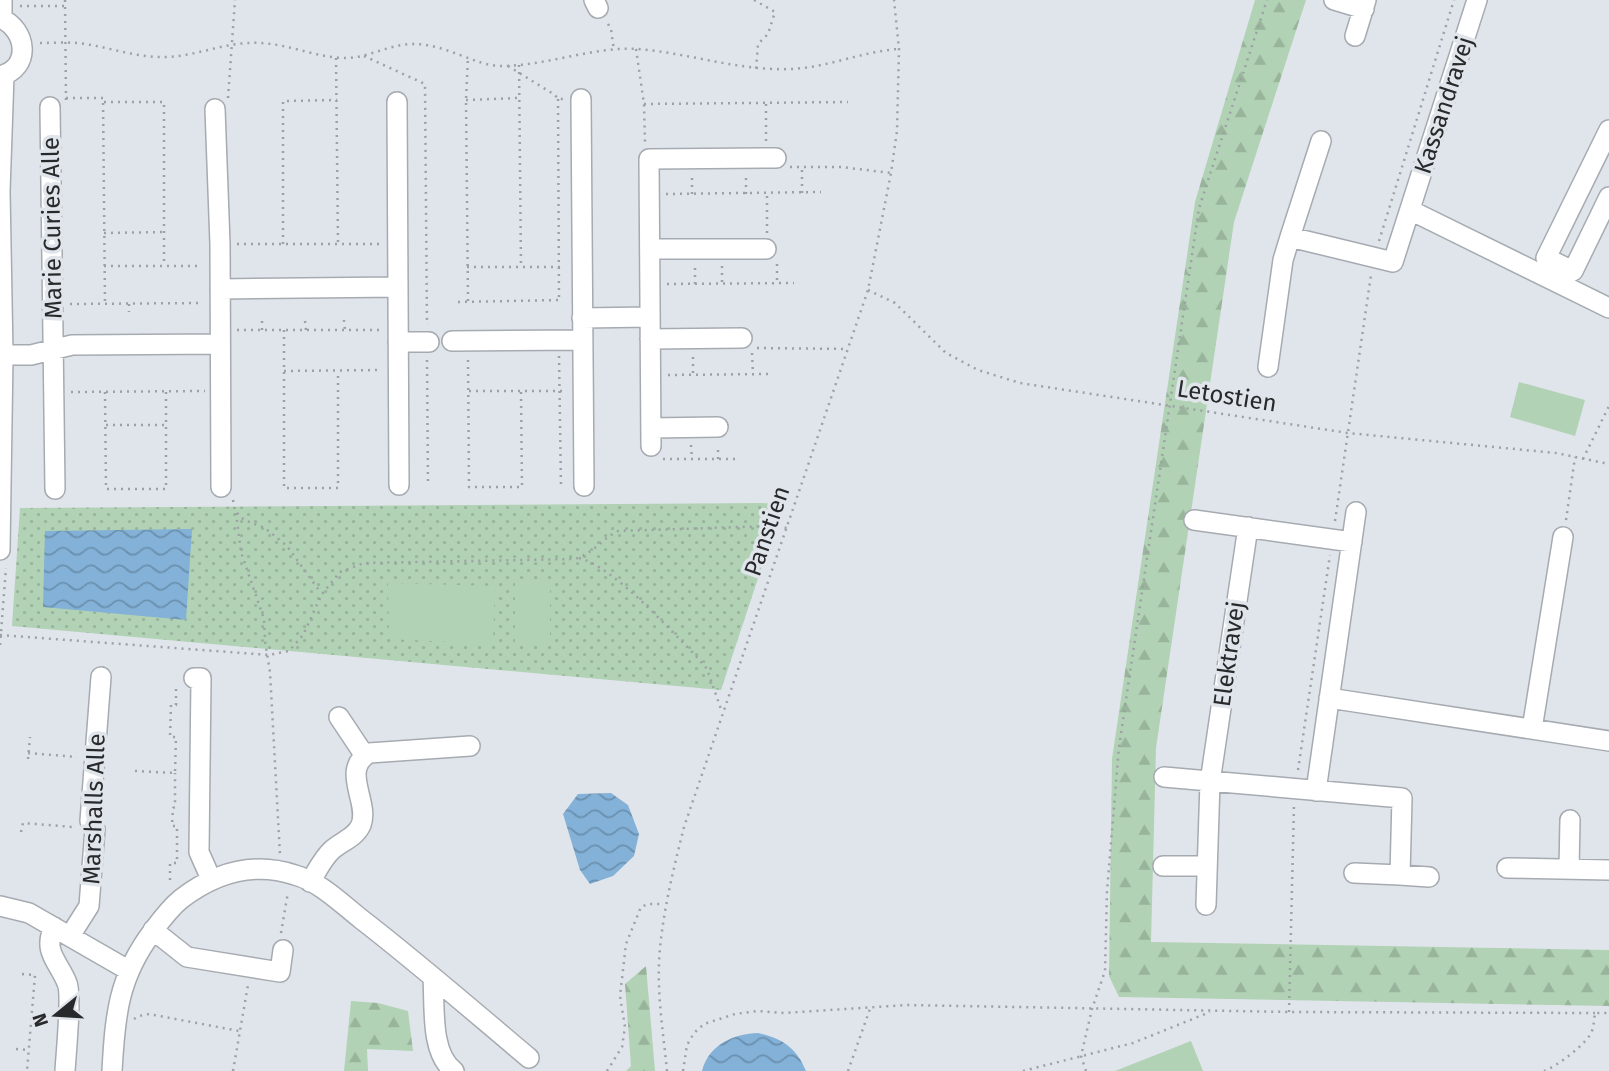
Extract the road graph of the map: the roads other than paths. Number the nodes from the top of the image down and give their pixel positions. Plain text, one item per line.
1 (1334, 0) edge
2 (1477, 0) edge
3 (1365, 4) edge
4 (4, 11) edge
5 (1355, 36) dead end
6 (2, 76) edge
7 (581, 99) road end
8 (397, 102) dead end
9 (58, 103) road end
10 (215, 110) dead end
11 (1609, 130) edge
12 (1321, 141) dead end
13 (771, 158) road end
14 (1609, 197) edge
15 (1410, 210) junction
16 (1290, 237) junction
17 (649, 249) junction
18 (766, 249) road end
19 (1557, 273) junction
20 (398, 287) junction
21 (220, 296) junction
22 (1609, 308) edge
23 (582, 309) junction
24 (650, 317) junction
25 (398, 336) junction
26 (220, 337) junction
27 (742, 338) dead end
28 (650, 339) junction
29 (582, 340) junction
30 (460, 341) road end
31 (428, 342) road end
32 (53, 349) junction
33 (2, 355) edge
34 (1269, 367) dead end
35 (718, 427) dead end
36 (399, 485) dead end
37 (583, 485) dead end
38 (55, 489) dead end
39 (227, 493) road end
40 (1356, 512) dead end
41 (1194, 520) dead end
42 (1248, 527) junction
43 (1563, 537) road end
44 (1352, 542) junction
45 (0, 550) edge
46 (101, 677) dead end
47 (190, 677) road end
48 (1329, 698) junction
49 (340, 717) dead end
50 (1532, 729) junction
51 (1609, 741) edge
52 (470, 746) dead end
53 (365, 756) junction
54 (1164, 777) dead end
55 (1210, 782) junction
56 (1316, 791) junction
57 (1570, 820) dead end
58 (1163, 866) dead end
59 (1207, 866) junction
60 (1507, 869) dead end
61 (1569, 869) junction
62 (1609, 870) edge
63 (1354, 873) dead end
64 (1400, 875) junction
65 (1429, 877) dead end
66 (211, 879) junction
67 (310, 882) junction
68 (1206, 905) dead end
69 (0, 906) edge
70 (153, 930) junction
71 (62, 932) junction
72 (283, 950) road end
73 (128, 970) junction
74 (433, 978) junction
75 (529, 1058) dead end
76 (65, 1071) edge
77 (111, 1071) edge
78 (454, 1071) edge

1 - 3 street
2 - 15 street, Kassandravej
3 - 5 street
4 - 6 street
6 - 33 street
7 - 23 street
8 - 20 street
9 - 32 street, Marie Curies Alle
10 - 21 street
11 - 19 street
12 - 16 street
13 - 17 street
14 - 19 street
15 - 16 street, Kassandravej
15 - 19 street
16 - 34 street
17 - 18 street
17 - 24 street
19 - 22 street
20 - 21 street
20 - 25 street
21 - 26 street
23 - 24 street
23 - 29 street
24 - 28 street
25 - 31 street
25 - 36 street
26 - 32 street, Marie Curies Alle
26 - 39 street
27 - 28 street
28 - 35 street
29 - 30 street
29 - 37 street
32 - 33 street, Marie Curies Alle
32 - 38 street, Marie Curies Alle
33 - 45 street
40 - 44 street
41 - 42 street
42 - 44 street
42 - 55 street, Elektravej
43 - 50 street
44 - 48 street
46 - 71 street, Marshalls Alle
47 - 66 street
48 - 50 street
48 - 56 street
49 - 53 street
50 - 51 street
52 - 53 street
53 - 67 street
54 - 55 street
55 - 56 street
55 - 59 street, Elektravej
56 - 64 street
57 - 61 street
58 - 59 street
59 - 68 street, Elektravej
60 - 61 street
61 - 62 street
63 - 64 street
64 - 65 street
66 - 67 street
66 - 70 street
67 - 74 street
69 - 71 street
70 - 72 street
70 - 73 street
71 - 73 street
71 - 76 street
73 - 77 street
74 - 75 street
74 - 78 street

